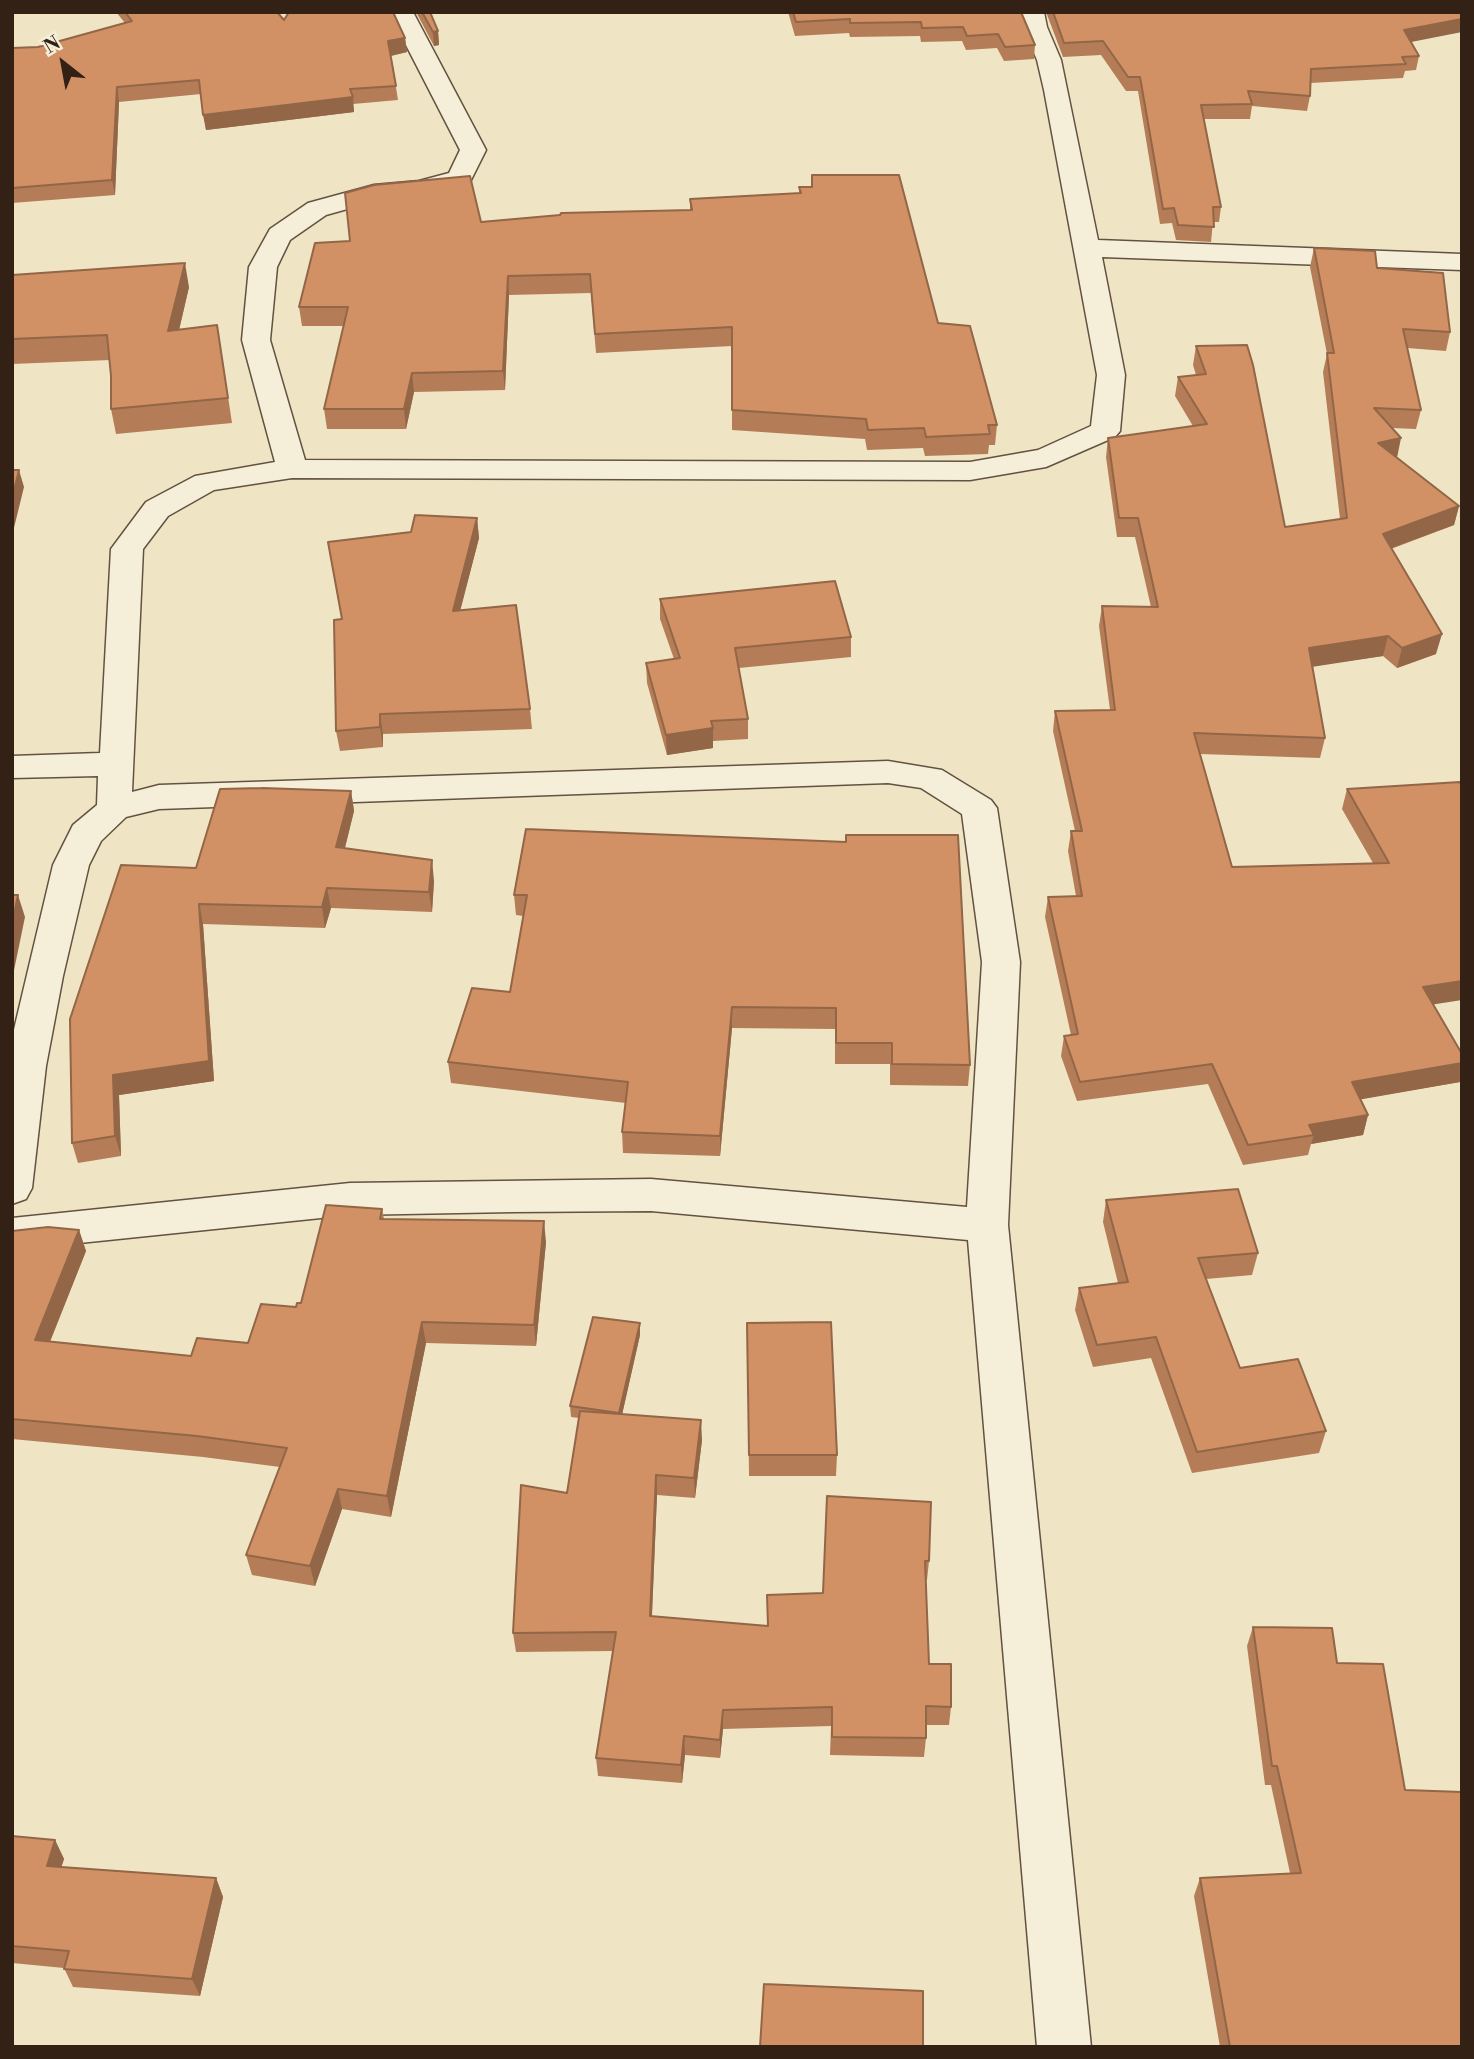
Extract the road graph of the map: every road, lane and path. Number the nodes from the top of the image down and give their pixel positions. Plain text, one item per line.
1 (401, 12) edge
2 (1032, 12) edge
3 (1086, 248) junction
4 (1462, 262) edge
5 (292, 469) junction
6 (116, 764) junction
7 (12, 767) edge
8 (114, 809) junction
9 (12, 1188) edge
10 (987, 1226) junction
11 (12, 1234) edge
12 (1064, 2047) edge

1 - 5 street
2 - 3 street
3 - 4 street
3 - 5 street
5 - 6 street
6 - 7 street
6 - 8 street
8 - 9 street
8 - 10 street
10 - 11 street
10 - 12 street

